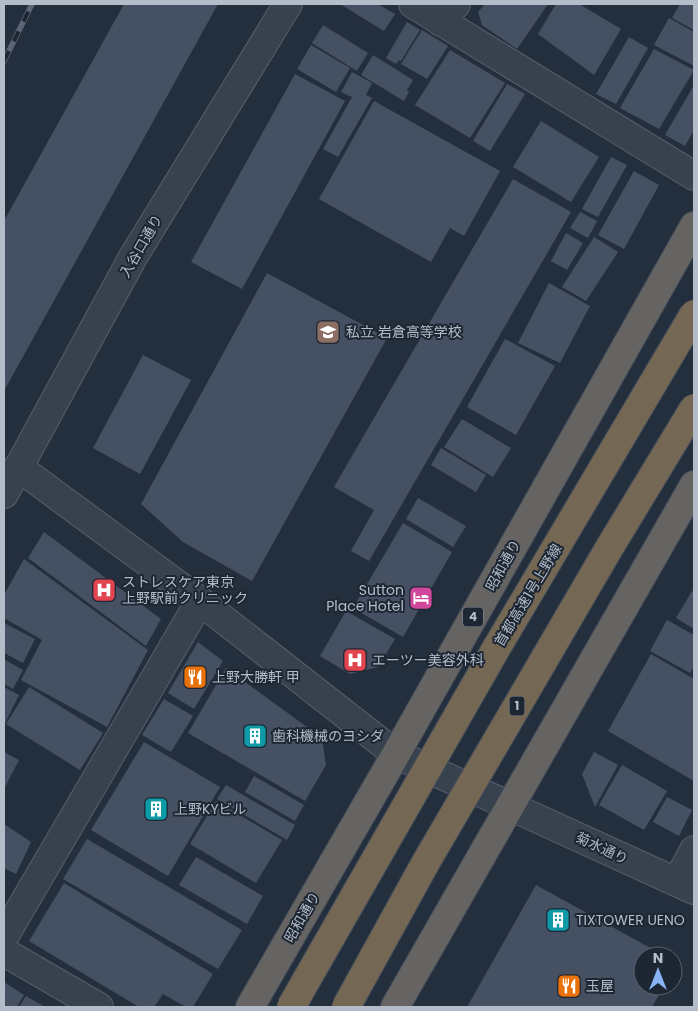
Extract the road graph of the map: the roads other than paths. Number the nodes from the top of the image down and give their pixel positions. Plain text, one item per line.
1 (288, 4) edge
2 (413, 4) edge
3 (448, 13) edge
4 (694, 176) edge
5 (694, 226) edge
6 (694, 314) edge
7 (694, 408) edge
8 (18, 467) junction
9 (694, 485) edge
10 (4, 494) edge
11 (200, 601) junction
12 (396, 754) junction
13 (511, 806) junction
14 (694, 850) edge
15 (686, 886) edge
16 (4, 937) edge
17 (4, 952) edge
18 (99, 1007) edge
19 (250, 1007) edge
20 (291, 1007) edge
21 (346, 1007) edge
22 (395, 1007) edge

1 - 8 street, 入谷口通り
2 - 3 street
3 - 4 street
5 - 12 highway, 昭和通り / 4
6 - 20 highway, 首都高速1号上野線, bridge
7 - 21 highway, 1, bridge
8 - 10 street, 入谷口通り
8 - 11 street, 菊水通り
9 - 13 highway
11 - 12 street, 菊水通り
11 - 16 street
12 - 13 street, 菊水通り
12 - 19 highway, 昭和通り / 4
13 - 15 street, 菊水通り
13 - 22 highway
14 - 15 street
17 - 18 street

